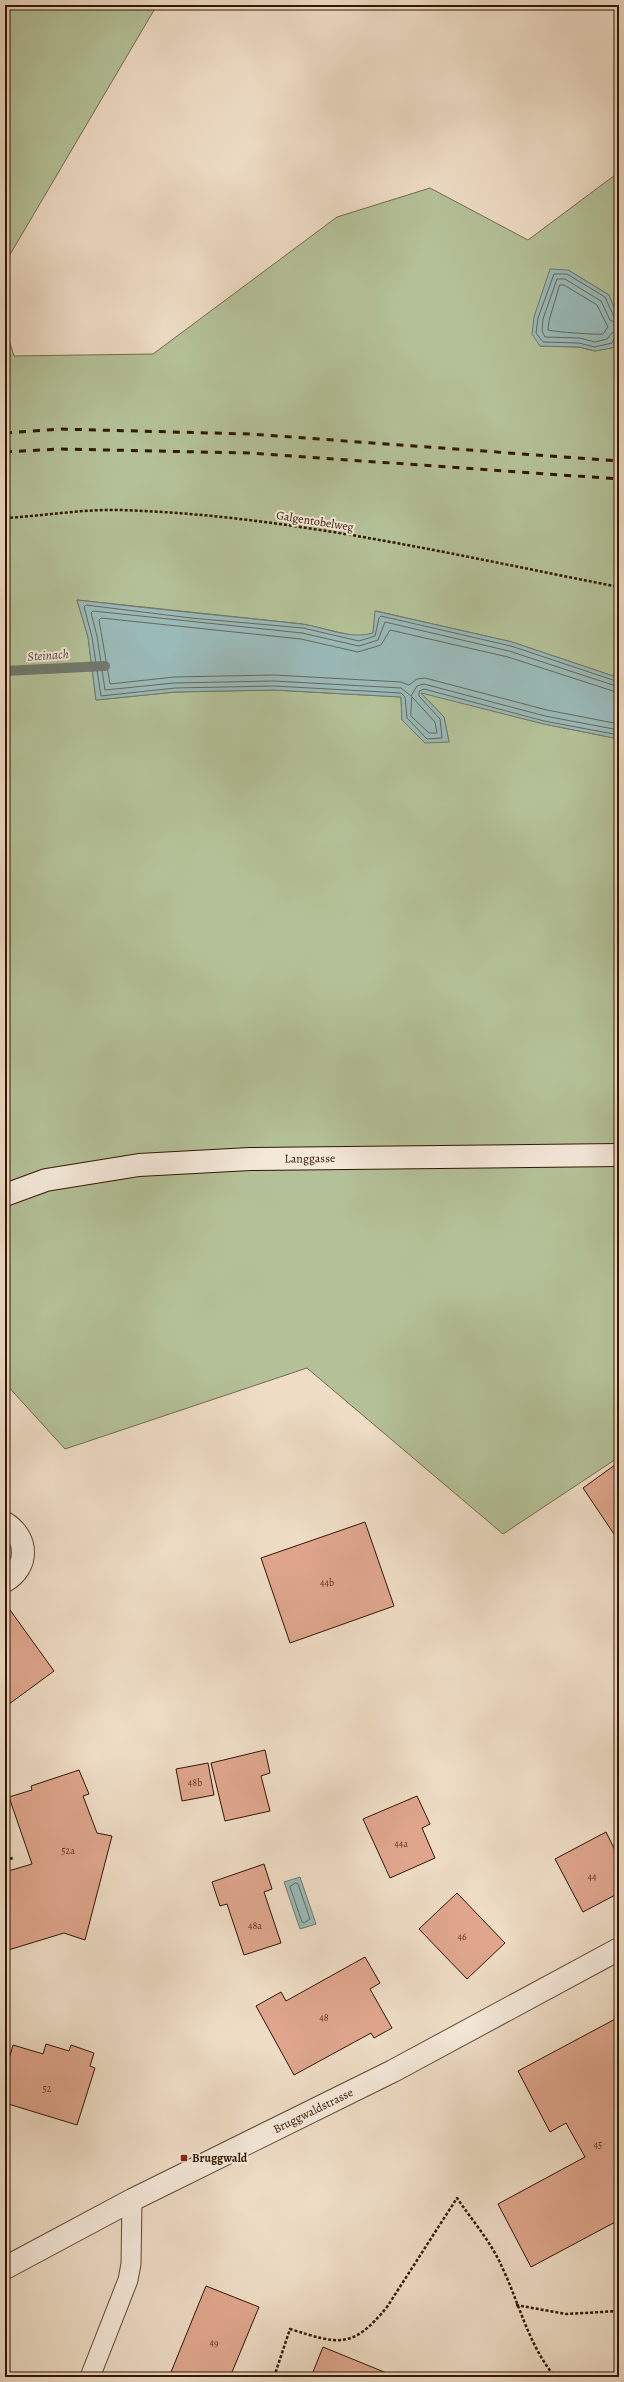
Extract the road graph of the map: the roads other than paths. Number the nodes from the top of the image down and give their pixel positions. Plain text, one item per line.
1 (619, 1155) edge
2 (5, 1195) edge
3 (5, 1523) edge
4 (5, 1581) edge
5 (619, 1949) edge
6 (132, 2200) junction
7 (5, 2268) edge
8 (90, 2377) edge

1 - 2 street, Langgasse
3 - 4 street
5 - 6 street, Bruggwaldstrasse
6 - 7 street, Bruggwaldstrasse
6 - 8 lane

